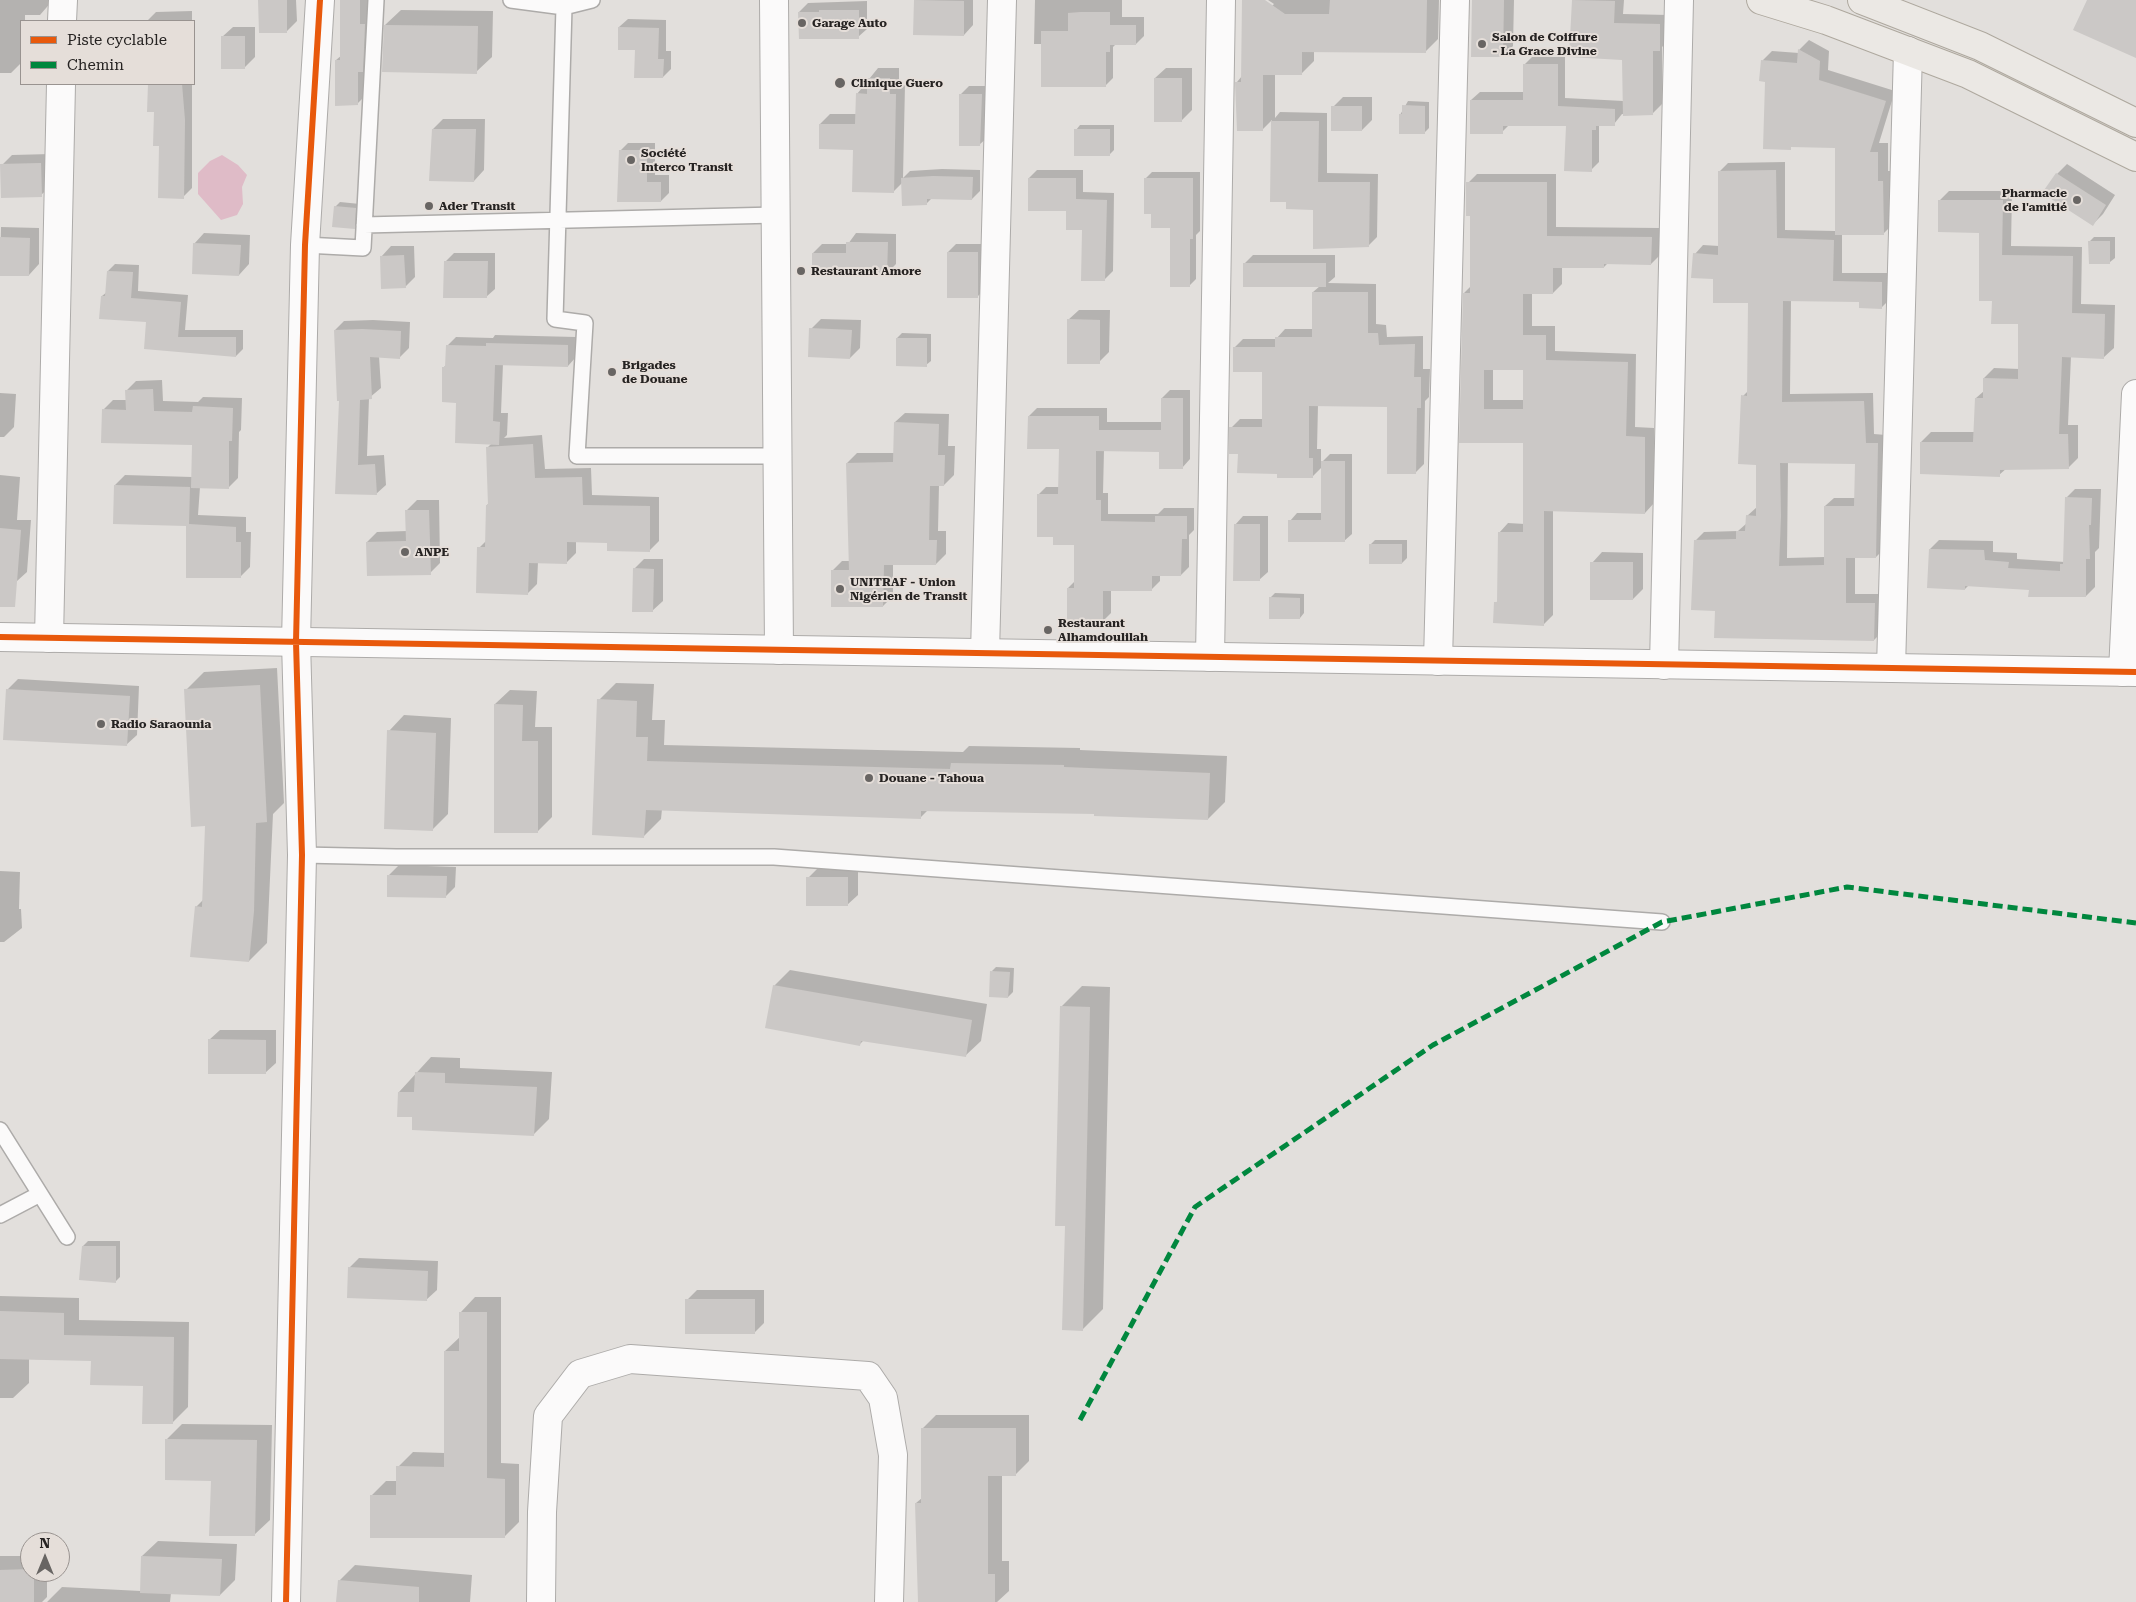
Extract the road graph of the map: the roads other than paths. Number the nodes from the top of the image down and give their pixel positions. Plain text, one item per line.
1 (63, 0) edge
2 (320, 0) edge
3 (376, 0) edge
4 (511, 0) edge
5 (592, 0) edge
6 (774, 0) edge
7 (1002, 0) edge
8 (1221, 0) edge
9 (1456, 0) edge
10 (1679, 0) edge
11 (1761, 0) edge
12 (1862, 0) edge
13 (564, 7) junction
14 (62, 20) edge
15 (1908, 50) junction
16 (61, 85) edge
17 (2136, 123) edge
18 (2136, 157) edge
19 (776, 215) junction
20 (556, 220) junction
21 (364, 225) junction
22 (305, 245) junction
23 (2136, 394) edge
24 (778, 456) junction
25 (0, 637) edge
26 (49, 638) junction
27 (296, 642) junction
28 (779, 650) junction
29 (985, 653) junction
30 (1210, 657) junction
31 (1438, 661) junction
32 (1664, 665) junction
33 (1891, 668) junction
34 (2130, 672) edge
35 (302, 855) junction
36 (1662, 922) dead end
37 (0, 1130) edge
38 (40, 1194) junction
39 (0, 1215) edge
40 (67, 1237) dead end
41 (286, 1602) edge
42 (541, 1602) edge
43 (889, 1602) edge

1 - 14 street
2 - 22 street
3 - 21 lane
4 - 13 lane
5 - 13 lane
6 - 19 street
7 - 29 street
8 - 30 street
9 - 31 street
10 - 32 street
11 - 15 main road
12 - 17 main road
13 - 20 lane
15 - 18 main road
15 - 33 street
16 - 26 street
19 - 20 lane
19 - 24 street
20 - 21 lane
20 - 24 lane
21 - 22 lane
22 - 27 street
23 - 34 street
24 - 28 street
25 - 26 street
26 - 27 street
27 - 28 street
27 - 35 street
28 - 29 street
29 - 30 street
30 - 31 street
31 - 32 street
32 - 33 street
33 - 34 street
35 - 36 lane
35 - 41 street
37 - 38 lane
38 - 39 lane
38 - 40 lane
42 - 43 street

